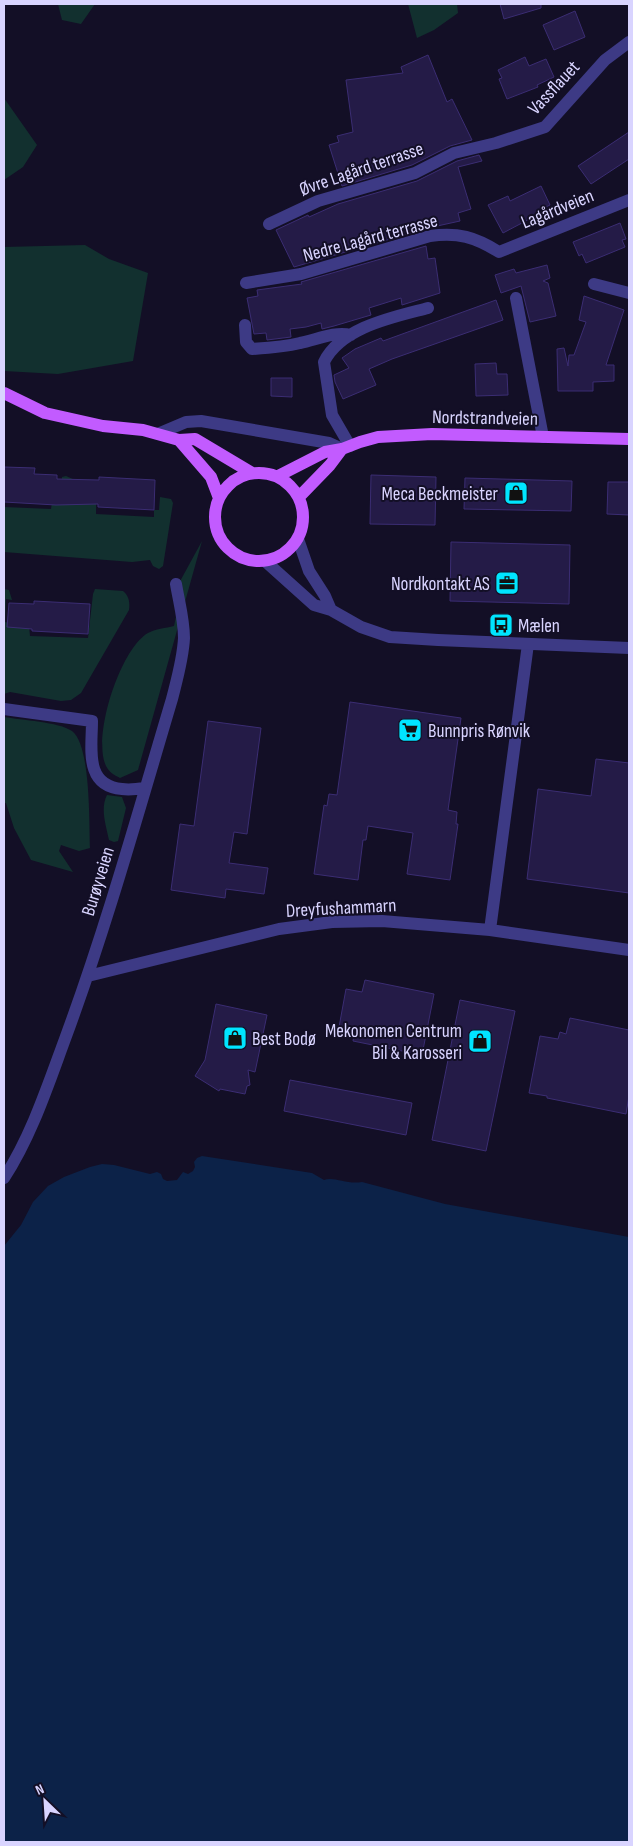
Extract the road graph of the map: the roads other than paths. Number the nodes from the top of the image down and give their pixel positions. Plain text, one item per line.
1 (629, 42) edge
2 (496, 143) joint
3 (629, 200) edge
4 (269, 224) dead end
5 (499, 252) joint
6 (246, 283) dead end
7 (594, 284) dead end
8 (629, 293) edge
9 (516, 298) dead end
10 (428, 308) dead end
11 (245, 325) dead end
12 (351, 334) junction
13 (4, 393) edge
14 (160, 434) junction
15 (543, 437) junction
16 (629, 439) edge
17 (179, 440) junction
18 (346, 447) junction
19 (252, 473) junction
20 (278, 476) junction
21 (299, 497) junction
22 (219, 498) junction
23 (298, 539) junction
24 (265, 561) junction
25 (176, 584) dead end
26 (331, 610) junction
27 (528, 644) junction
28 (629, 648) edge
29 (4, 709) edge
30 (145, 788) junction
31 (490, 930) junction
32 (629, 950) edge
33 (88, 976) junction
34 (4, 1178) edge

1 - 2 street, Vassflauet
2 - 4 street, Øvre Lagård terrasse
3 - 5 street, Lagårdveien
5 - 6 street, Nedre Lagård terrasse
7 - 8 street
9 - 15 street
10 - 12 street
11 - 12 street
12 - 18 street
13 - 14 main road
14 - 17 main road
14 - 18 street
15 - 16 main road, Nordstrandveien
15 - 18 main road, Nordstrandveien
17 - 19 main road
17 - 22 main road
18 - 20 main road, Nordstrandveien
18 - 21 main road
19 - 20 main road
19 - 22 main road
20 - 21 main road
21 - 23 main road
22 - 24 main road
23 - 24 main road
23 - 26 street
24 - 26 street
25 - 30 street, Burøyveien
26 - 27 street
27 - 28 street
27 - 31 street
29 - 30 street
30 - 33 street, Burøyveien
31 - 32 street, Dreyfushammarn
31 - 33 street, Dreyfushammarn
33 - 34 street, Burøyveien

